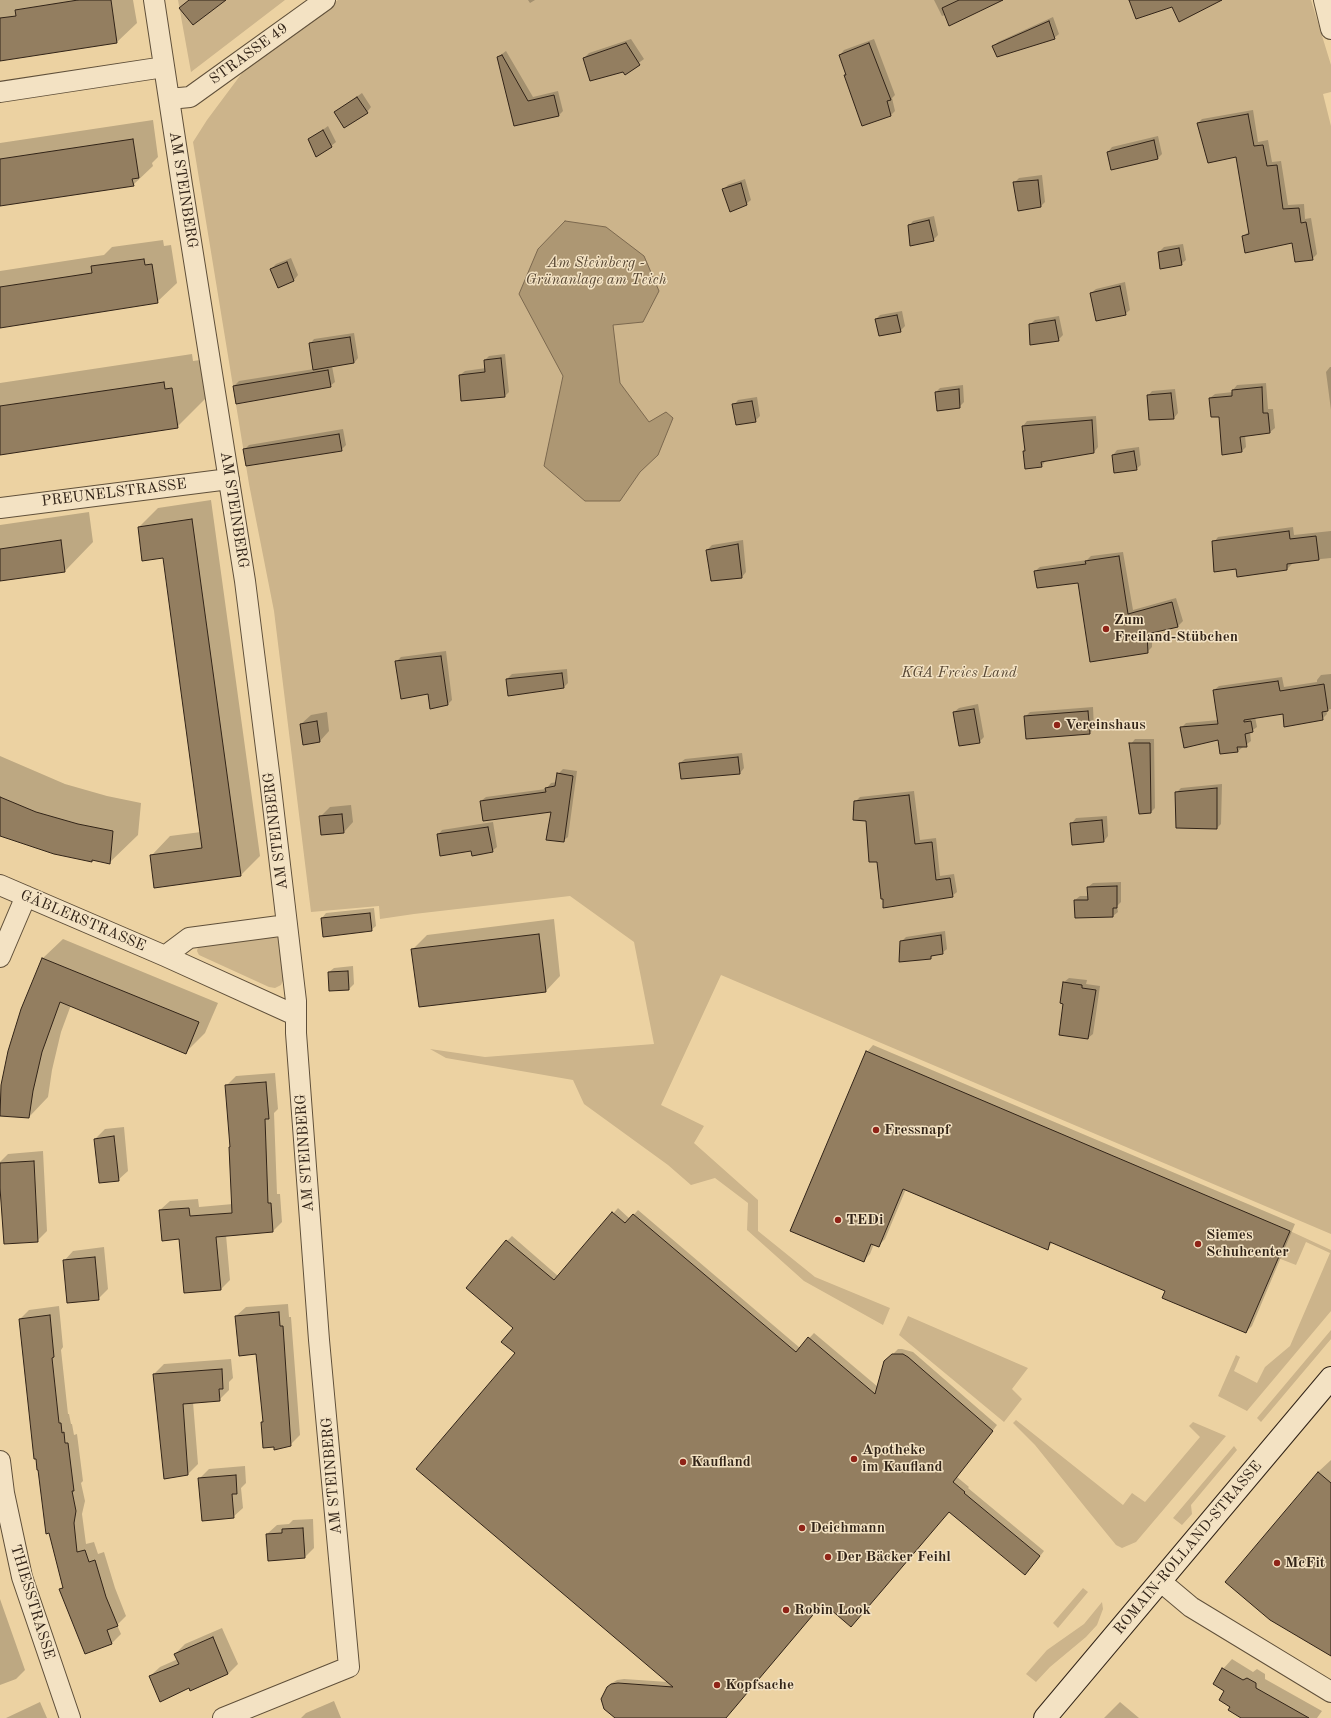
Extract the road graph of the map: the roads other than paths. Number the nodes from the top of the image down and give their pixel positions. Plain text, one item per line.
1 (154, 0) edge
2 (325, 0) edge
3 (1324, 0) edge
4 (1331, 29) edge
5 (164, 67) junction
6 (0, 92) edge
7 (169, 99) junction
8 (229, 479) junction
9 (0, 508) edge
10 (0, 886) edge
11 (26, 896) junction
12 (286, 925) junction
13 (165, 956) junction
14 (0, 957) edge
15 (295, 1015) junction
16 (1331, 1378) edge
17 (0, 1461) edge
18 (2, 1494) edge
19 (1160, 1581) junction
20 (1331, 1692) edge
21 (70, 1718) edge
22 (223, 1718) edge
23 (1045, 1718) edge

1 - 5 street, AM STEINBERG
2 - 7 street, STRASSE 49
3 - 4 street
5 - 6 street
5 - 7 street, AM STEINBERG
7 - 8 street, AM STEINBERG
8 - 9 street, PREUNELSTRASSE
8 - 12 street, AM STEINBERG
10 - 11 street, GÄBLERSTRASSE
11 - 13 street, GÄBLERSTRASSE
11 - 14 street
12 - 13 street, GÄBLERSTRASSE
12 - 15 street, AM STEINBERG
13 - 15 street, GÄBLERSTRASSE
15 - 22 street, AM STEINBERG
16 - 19 main road, ROMAIN-ROLLAND-STRASSE
17 - 18 street, THIESSTRASSE
18 - 21 street, THIESSTRASSE
19 - 20 street
19 - 23 main road, ROMAIN-ROLLAND-STRASSE

